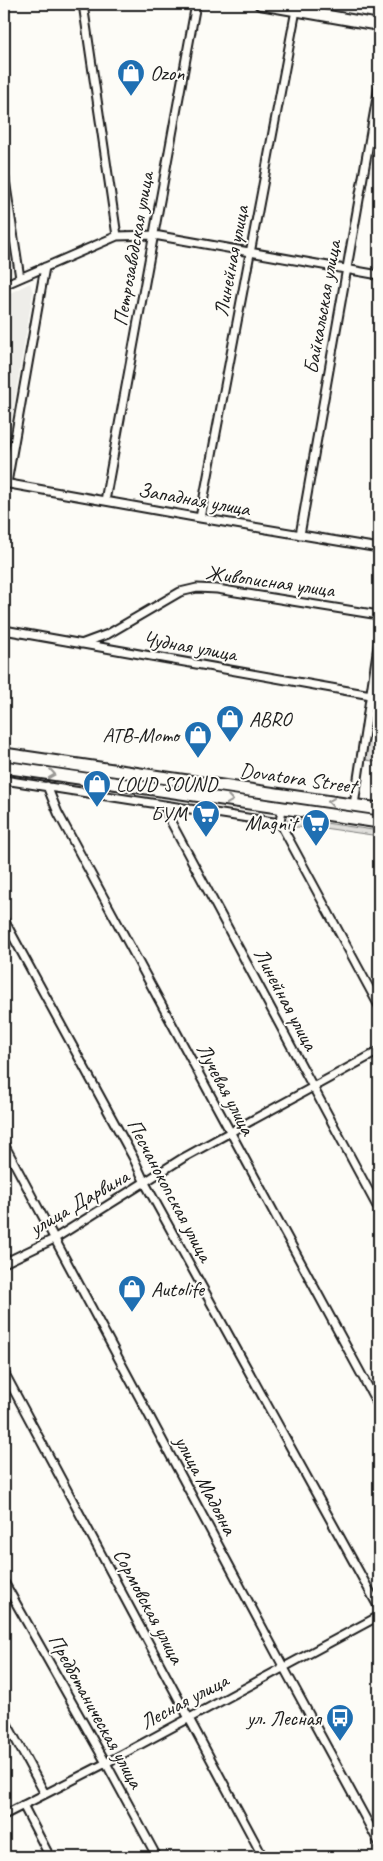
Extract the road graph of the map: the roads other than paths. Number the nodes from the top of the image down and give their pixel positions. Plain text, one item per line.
1 (83, 4) edge
2 (196, 4) edge
3 (260, 4) edge
4 (296, 10) junction
5 (379, 26) edge
6 (379, 86) edge
7 (4, 173) edge
8 (154, 235) junction
9 (118, 236) junction
10 (251, 252) junction
11 (45, 268) junction
12 (346, 269) junction
13 (379, 275) edge
14 (20, 278) junction
15 (4, 285) edge
16 (5, 483) edge
17 (105, 501) junction
18 (200, 518) junction
19 (300, 535) junction
20 (379, 548) edge
21 (379, 615) edge
22 (4, 630) edge
23 (379, 639) edge
24 (80, 644) junction
25 (371, 695) junction
26 (4, 754) edge
27 (4, 766) edge
28 (4, 780) edge
29 (48, 786) junction
30 (164, 805) junction
31 (354, 806) junction
32 (282, 808) junction
33 (379, 809) edge
34 (280, 822) junction
35 (379, 822) edge
36 (4, 920) edge
37 (379, 1006) edge
38 (379, 1051) edge
39 (314, 1087) junction
40 (229, 1132) junction
41 (4, 1144) edge
42 (145, 1183) junction
43 (379, 1210) edge
44 (54, 1239) junction
45 (4, 1263) edge
46 (4, 1372) edge
47 (379, 1406) edge
48 (4, 1582) edge
49 (379, 1608) edge
50 (379, 1616) edge
51 (284, 1668) junction
52 (189, 1717) junction
53 (4, 1718) edge
54 (106, 1763) junction
55 (45, 1794) junction
56 (22, 1805) junction
57 (4, 1815) edge
58 (379, 1843) edge
59 (50, 1857) edge
60 (157, 1857) edge
61 (263, 1857) edge

1 - 9 street, Петрозаводская улица
2 - 8 street, Петрозаводская улица
3 - 4 main road
4 - 5 main road
4 - 10 street, Линейная улица
6 - 12 street, Байкальская улица
7 - 14 street
8 - 9 street
8 - 10 street
8 - 17 street, Петрозаводская улица
9 - 11 street
10 - 12 street
10 - 18 street, Линейная улица
11 - 14 street
11 - 16 street
12 - 13 street
12 - 19 street, Байкальская улица
14 - 15 street
16 - 17 street, Западная улица
17 - 18 street, Западная улица
18 - 19 street, Западная улица
19 - 20 street, Западная улица
21 - 24 street, Живописная улица
22 - 24 street, Чудная улица
23 - 25 street
24 - 25 street, Чудная улица
25 - 31 street
31 -> 26 main road, Dovatora Street
27 -> 32 main road, Dovatora Street
28 - 29 street
29 - 30 street
29 - 40 street, Лучевая улица
30 - 34 street
30 - 39 street, Линейная улица
31 - 33 main road, Dovatora Street
32 - 34 street, Dovatora Street
32 - 35 main road, Dovatora Street
34 - 37 street
36 - 42 street, Песчанокопская улица
38 - 39 street, улица Дарвина
39 - 40 street, улица Дарвина
39 - 43 street, Линейная улица
40 - 42 street, улица Дарвина
40 - 47 street, Лучевая улица
41 - 44 street, улица Мадояна
42 - 44 street, улица Дарвина
42 - 49 street, Песчанокопская улица
44 - 45 street, улица Дарвина
44 - 51 street, улица Мадояна
46 - 52 street, Сормовская улица
48 - 54 street, Предботаническая улица
50 - 51 street, Лесная улица
51 - 52 street, Лесная улица
51 - 58 street, улица Мадояна
52 - 54 street, Лесная улица
52 - 61 street, Сормовская улица
53 - 55 street
54 - 55 street, Лесная улица
54 - 60 street, Предботаническая улица
55 - 56 street, Лесная улица
56 - 57 street, Лесная улица
56 - 59 street

